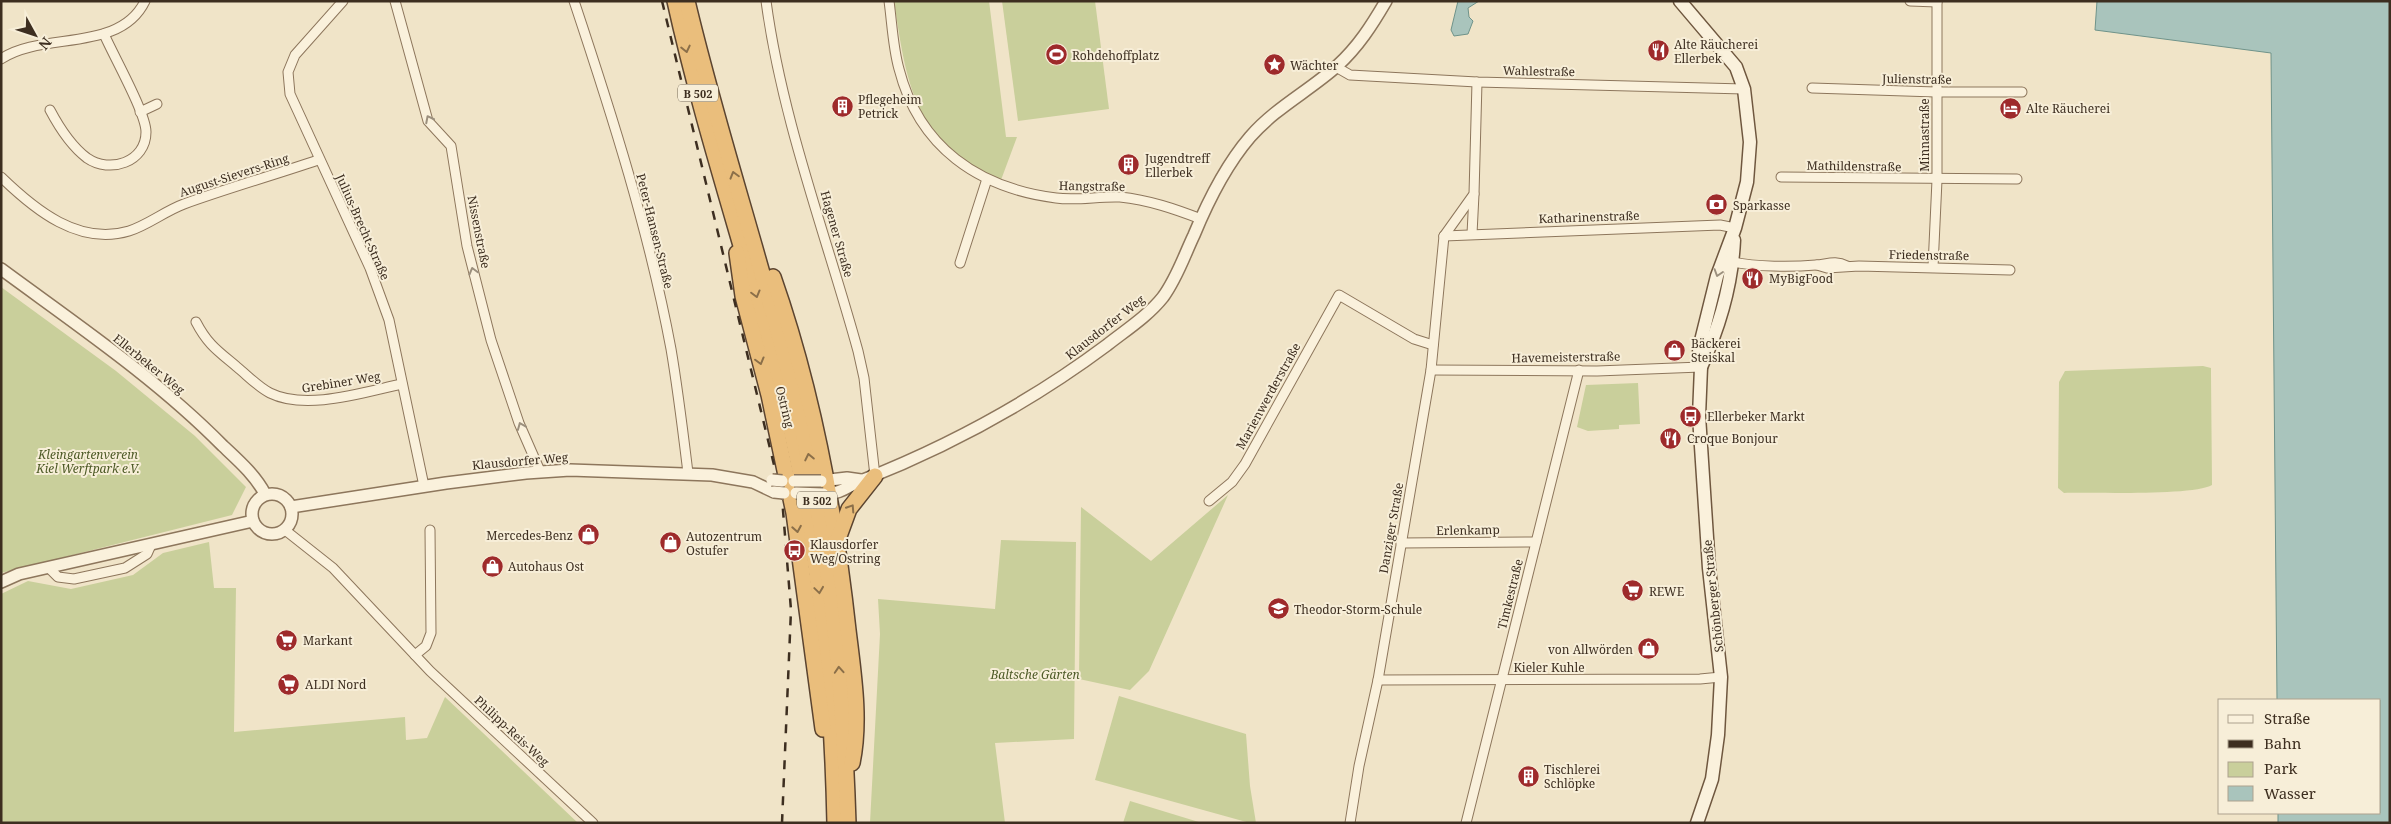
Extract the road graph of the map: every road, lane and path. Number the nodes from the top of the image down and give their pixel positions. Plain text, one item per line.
1 (145, 1) edge
2 (343, 1) edge
3 (395, 1) edge
4 (574, 1) edge
5 (675, 1) edge
6 (688, 1) edge
7 (766, 1) edge
8 (889, 1) edge
9 (1386, 1) edge
10 (1674, 1) edge
11 (1680, 1) edge
12 (1910, 1) edge
13 (1937, 2) edge
14 (104, 34) junction
15 (1, 59) edge
16 (1336, 67) junction
17 (1477, 82) junction
18 (1744, 88) junction
19 (1812, 88) dead end
20 (1936, 92) junction
21 (2022, 92) dead end
22 (157, 104) dead end
23 (50, 110) dead end
24 (140, 112) junction
25 (318, 160) junction
26 (1, 177) edge
27 (1781, 177) dead end
28 (987, 179) junction
29 (1937, 180) junction
30 (2016, 180) dead end
31 (1474, 194) junction
32 (746, 217) junction
33 (1201, 219) junction
34 (1735, 228) junction
35 (738, 231) junction
36 (1472, 234) junction
37 (1444, 236) junction
38 (1733, 262) junction
39 (960, 263) dead end
40 (1933, 267) junction
41 (1, 269) edge
42 (2010, 270) dead end
43 (196, 322) dead end
44 (1433, 345) junction
45 (1701, 367) junction
46 (1431, 370) junction
47 (1578, 370) junction
48 (402, 384) junction
49 (540, 471) junction
50 (688, 473) junction
51 (868, 478) junction
52 (424, 486) junction
53 (785, 487) junction
54 (825, 487) junction
55 (265, 494) junction
56 (1209, 501) dead end
57 (291, 507) junction
58 (253, 521) junction
59 (284, 530) junction
60 (430, 530) dead end
61 (1536, 542) junction
62 (1401, 543) junction
63 (151, 545) junction
64 (837, 545) junction
65 (49, 568) junction
66 (1, 582) edge
67 (416, 655) junction
68 (1721, 676) junction
69 (1502, 679) junction
70 (1378, 680) junction
71 (840, 788) junction
72 (593, 823) edge
73 (835, 823) edge
74 (848, 823) edge
75 (1350, 823) edge
76 (1466, 823) edge
77 (1697, 823) edge

1 - 14 street
2 - 25 street, Julius-Brecht-Straße
49 -> 3 street, Nissenstraße
4 - 50 street, Peter-Hansen-Straße
5 -> 35 highway, Ostring / B 502
32 -> 6 highway, Ostring / B 502
7 - 51 street, Hagener Straße
8 - 28 street, Hangstraße
9 - 16 street, Klausdorfer Weg
10 - 18 main road
11 - 18 main road
12 - 13 street
13 - 20 street, Minnastraße
14 - 15 street
14 - 24 street
16 - 17 street, Wahlestraße
16 - 33 street, Klausdorfer Weg
17 - 18 street, Wahlestraße
17 - 31 street
18 - 34 main road, Schönberger Straße
19 - 20 street, Julienstraße
20 - 21 street, Julienstraße
20 - 29 street, Minnastraße
22 - 24 street
23 - 24 street
25 - 26 street, August-Sievers-Ring
25 - 48 street, Julius-Brecht-Straße
27 - 29 street, Mathildenstraße
28 - 33 street, Hangstraße
28 - 39 street
29 - 30 street, Mathildenstraße
29 - 40 street, Minnastraße
31 - 36 street
31 - 37 street
32 - 54 highway
71 -> 32 highway, Ostring / B 502
33 - 51 street, Klausdorfer Weg
34 - 36 street, Katharinenstraße
34 - 38 main road, Schönberger Straße
34 -> 45 main road, Schönberger Straße
35 -> 53 highway
35 -> 71 highway, Ostring / B 502
36 - 37 street, Katharinenstraße
37 - 44 street, Danziger Straße
38 - 40 street, Friedenstraße
38 - 45 main road, Schönberger Straße
40 - 42 street, Friedenstraße
41 - 55 street, Ellerbeker Weg
43 - 48 street, Grebiner Weg
44 - 46 street, Danziger Straße
44 - 56 street, Marienwerderstraße
45 - 47 street, Havemeisterstraße
45 - 68 main road, Schönberger Straße
46 - 47 street, Havemeisterstraße
46 - 62 street, Danziger Straße
47 - 61 street, Timkestraße
48 - 52 street, Julius-Brecht-Straße
49 - 50 street, Klausdorfer Weg
49 - 52 street, Klausdorfer Weg
50 - 53 street, Klausdorfer Weg
51 - 54 street, Klausdorfer Weg
64 -> 51 highway
52 - 57 street, Klausdorfer Weg
53 - 54 street, Klausdorfer Weg, bridge
53 -> 71 highway
54 - 64 highway
55 - 57 street
55 - 58 street
57 - 59 street
58 - 59 street
58 - 63 street
59 - 67 street, Philipp-Reis-Weg
60 - 67 street
61 - 62 street, Erlenkamp
61 - 69 street, Timkestraße
62 - 70 street, Danziger Straße
63 - 65 street
63 - 65 street
64 - 71 highway
65 - 66 street
67 - 72 street, Philipp-Reis-Weg
68 - 69 street, Kieler Kuhle
68 - 77 main road, Schönberger Straße
69 - 70 street, Kieler Kuhle
69 - 76 street, Timkestraße
70 - 75 street, Danziger Straße
71 - 73 highway, Ostring / B 502
71 - 74 highway, Ostring / B 502

